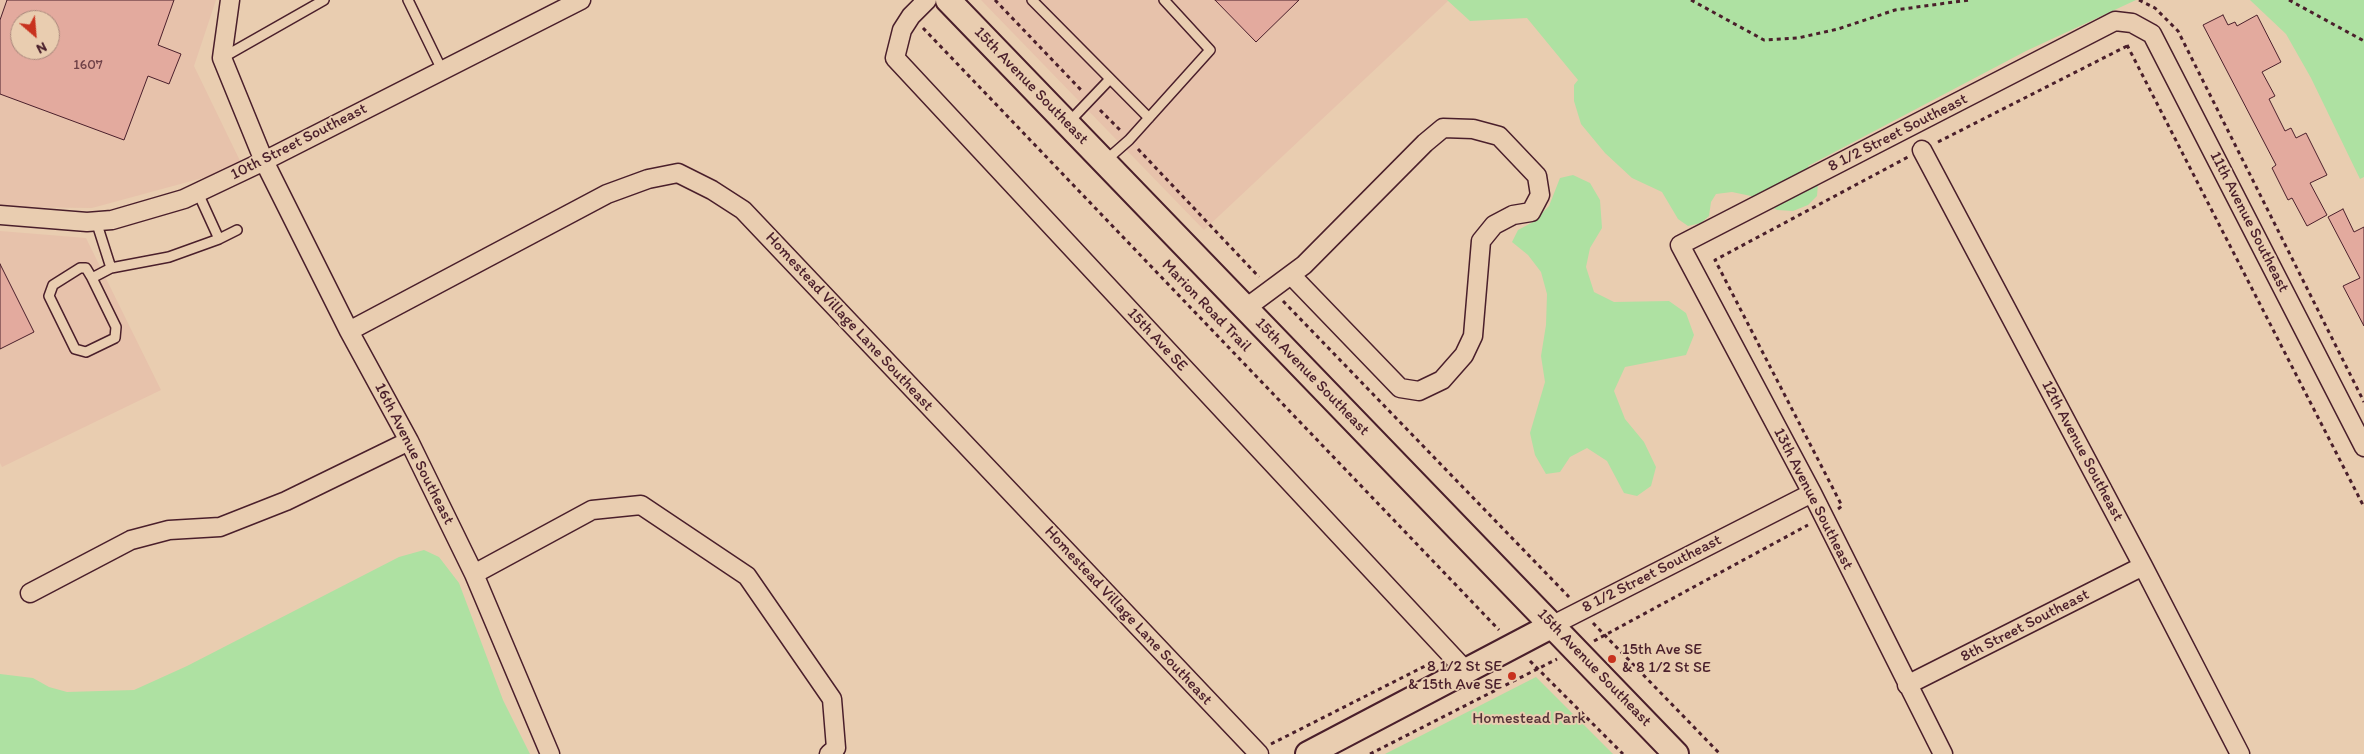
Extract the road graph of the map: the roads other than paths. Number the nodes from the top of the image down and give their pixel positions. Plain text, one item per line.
1 (230, 0) edge
2 (324, 0) edge
3 (408, 0) edge
4 (581, 0) edge
5 (927, 0) edge
6 (1032, 0) edge
7 (1164, 0) edge
8 (957, 3) edge
9 (2115, 21) joint
10 (222, 58) junction
11 (442, 70) junction
12 (1110, 79) junction
13 (1149, 118) junction
14 (1067, 124) junction
15 (1922, 150) road end
16 (264, 161) junction
17 (1104, 162) junction
18 (198, 193) junction
19 (0, 215) edge
20 (96, 221) junction
21 (237, 230) dead end
22 (219, 239) junction
23 (1680, 246) joint
24 (111, 268) junction
25 (1291, 275) junction
26 (92, 278) junction
27 (1246, 308) junction
28 (349, 331) junction
29 (409, 441) junction
30 (2364, 446) edge
31 (1812, 493) junction
32 (2144, 566) junction
33 (474, 574) junction
34 (30, 594) dead end
35 (1553, 625) junction
36 (1466, 671) junction
37 (1907, 685) junction
38 (1258, 753) edge
39 (550, 754) edge
40 (828, 754) edge
41 (1308, 754) edge
42 (1676, 754) edge
43 (1943, 754) edge
44 (2240, 754) edge

1 - 10 street
2 - 10 lane
3 - 11 lane
4 - 11 street, 10th Street Southeast
5 - 36 street, 15th Ave SE
6 - 12 lane
7 - 13 lane
8 - 14 main road, 15th Avenue Southeast
9 - 23 street, 8 1/2 Street Southeast
9 - 30 street, 11th Avenue Southeast
10 - 16 street, 16th Avenue Southeast
11 - 16 street, 10th Street Southeast
12 - 13 lane
12 - 14 lane
13 - 17 lane
14 - 17 main road, 15th Avenue Southeast
15 - 32 street, 12th Avenue Southeast
16 - 18 street, 10th Street Southeast
16 - 28 street, 16th Avenue Southeast
17 - 27 main road, 15th Avenue Southeast
18 - 20 street, 10th Street Southeast
18 - 22 lane
19 - 20 street, 10th Street Southeast
20 - 24 lane
21 - 22 lane
22 - 24 lane
23 - 31 street, 13th Avenue Southeast
24 - 26 lane
25 - 25 street
25 - 27 street
26 - 26 lane
27 - 35 main road, 15th Avenue Southeast
28 - 29 street, 16th Avenue Southeast
28 - 38 street, Homestead Village Lane Southeast
29 - 33 street, 16th Avenue Southeast
29 - 34 street
31 - 35 street, 8 1/2 Street Southeast
31 - 37 street, 13th Avenue Southeast
32 - 37 street, 8th Street Southeast
32 - 44 street, 12th Avenue Southeast
33 - 39 street, 16th Avenue Southeast
33 - 40 street
35 - 36 main road, 8 1/2 Street Southeast
35 - 42 main road, 15th Avenue Southeast
36 - 41 main road, 8 1/2 Street Southeast
37 - 43 street, 13th Avenue Southeast

